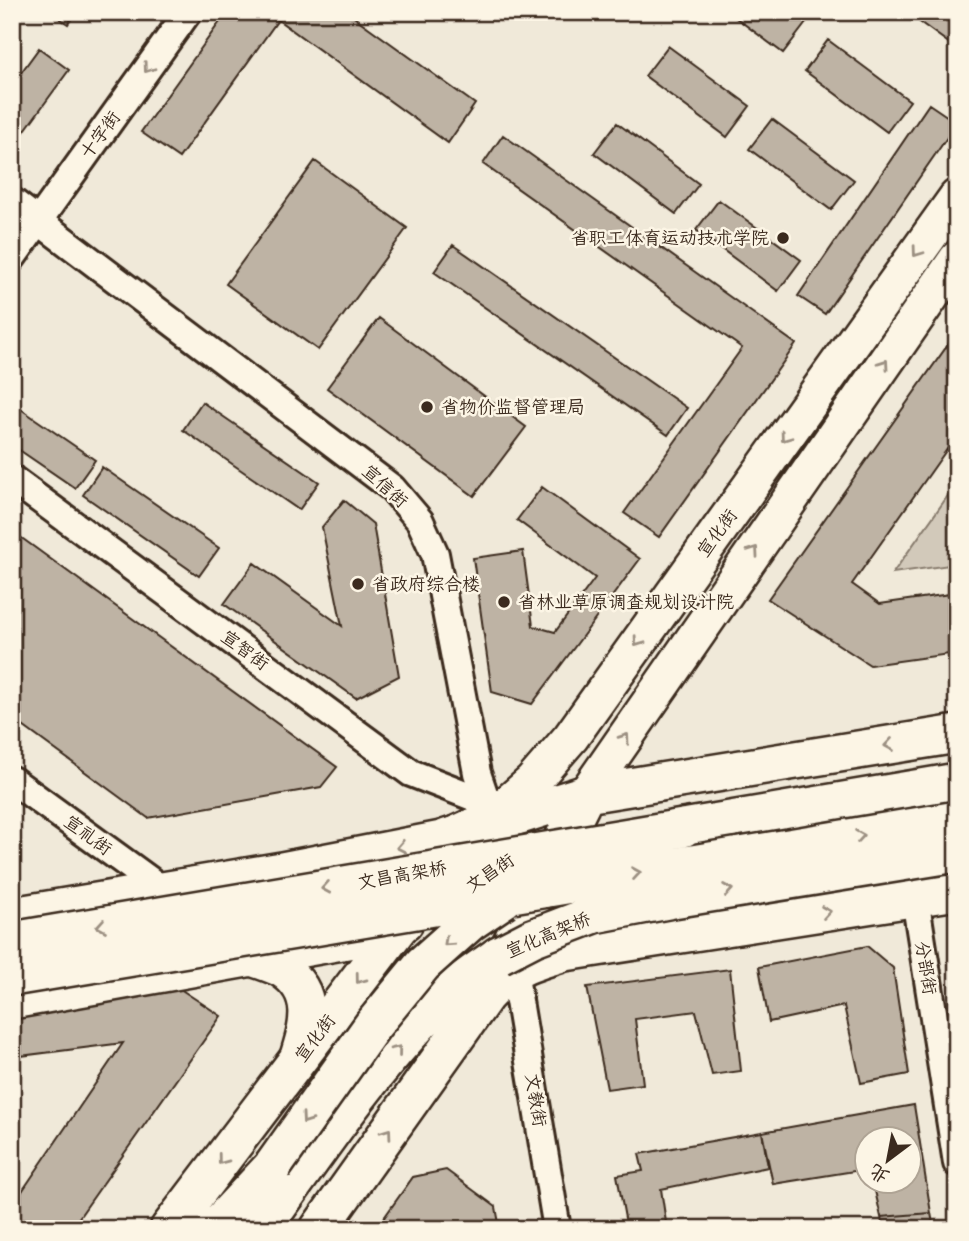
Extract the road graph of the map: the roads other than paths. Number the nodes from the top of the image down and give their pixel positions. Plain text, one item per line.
1 (188, 12) edge
2 (957, 197) edge
3 (12, 201) edge
4 (39, 221) junction
5 (12, 258) edge
6 (957, 258) edge
7 (12, 479) edge
8 (957, 734) edge
9 (12, 780) edge
10 (957, 782) edge
11 (586, 794) junction
12 (491, 815) junction
13 (957, 820) edge
14 (683, 828) junction
15 (447, 838) junction
16 (957, 853) edge
17 (503, 867) junction
18 (163, 890) junction
19 (957, 891) edge
20 (915, 898) junction
21 (12, 915) edge
22 (401, 924) junction
23 (518, 928) junction
24 (12, 941) edge
25 (255, 959) junction
26 (514, 971) junction
27 (12, 977) edge
28 (485, 996) junction
29 (12, 1001) edge
30 (296, 1063) junction
31 (957, 1163) edge
32 (284, 1173) junction
33 (169, 1229) edge
34 (214, 1229) edge
35 (227, 1229) edge
36 (262, 1229) edge
37 (270, 1229) edge
38 (319, 1229) edge
39 (557, 1229) edge

1 -> 4 street, 十字街
2 -> 12 main road, 宣化街
3 - 4 street, 宣信街
4 - 5 street, 十字街
4 - 12 street, 宣信街
11 -> 6 main road
7 - 12 street, 宣智街
8 -> 11 highway
9 - 18 street, 宣礼街
10 - 14 highway, 文昌高架桥
11 - 12 highway
11 - 17 main road, 文昌街
11 - 23 highway
12 - 15 highway
12 - 17 street, 宣信街
27 -> 13 highway, 文昌高架桥, bridge
14 -> 24 highway, 文昌高架桥, bridge
14 -> 32 highway, 宣化高架桥, bridge
15 -> 18 main road
15 - 22 highway, 宣化街
32 -> 16 highway, 宣化高架桥, bridge
17 - 22 main road, 文昌街
17 - 23 street, 宣信街
18 - 21 main road
19 - 20 highway
26 -> 20 highway
20 - 31 street, 分部街
22 - 25 main road, 文昌街
22 -> 30 highway, 宣化街
23 - 28 highway
25 - 29 main road, 文昌街
25 - 30 main road
26 - 28 highway
26 - 39 street, 文教街
38 -> 28 highway
30 -> 33 highway, 宣化街
32 - 34 highway
32 - 35 highway, 宣化高架桥
32 - 36 highway, 宣化高架桥
32 - 37 highway

